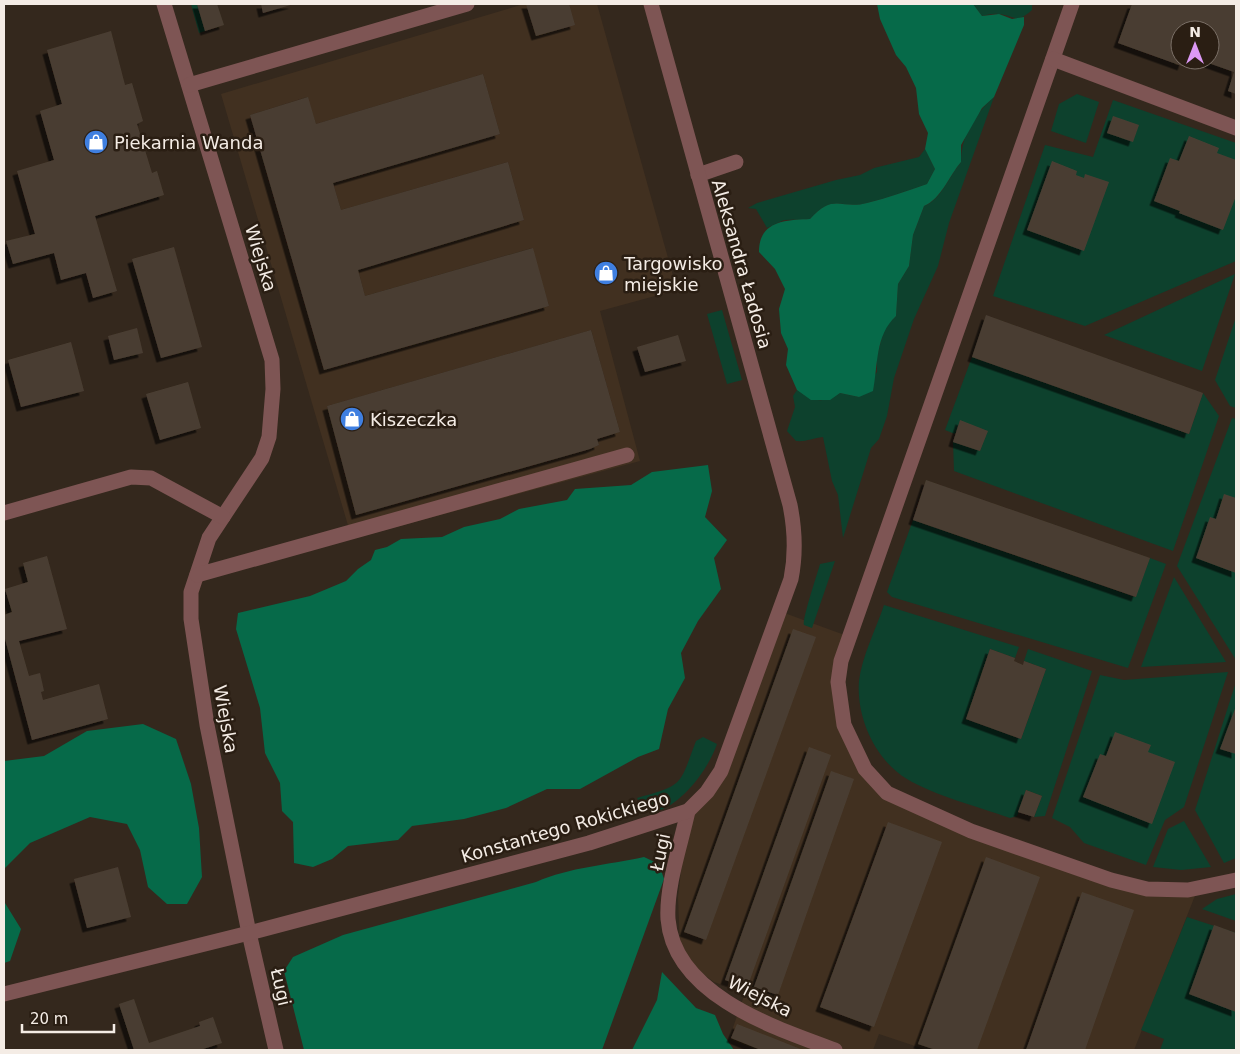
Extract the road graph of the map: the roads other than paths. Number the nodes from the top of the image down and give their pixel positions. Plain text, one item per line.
1 (164, 4) edge
2 (467, 4) edge
3 (650, 4) edge
4 (1072, 4) edge
5 (1053, 59) junction
6 (189, 85) junction
7 (1236, 128) edge
8 (736, 162) dead end
9 (698, 175) junction
10 (627, 455) dead end
11 (4, 513) edge
12 (223, 517) junction
13 (795, 536) joint
14 (197, 575) junction
15 (688, 811) junction
16 (1236, 880) edge
17 (668, 900) joint
18 (249, 933) junction
19 (4, 994) edge
20 (276, 1050) edge
21 (835, 1050) edge

1 - 6 street, Wiejska
2 - 6 street
3 - 9 street, Aleksandra Ładosia
4 - 5 street
5 - 7 street
5 - 16 street
6 - 12 street, Wiejska
8 - 9 street
9 - 13 street, Aleksandra Ładosia
10 - 14 street
11 - 12 street
12 - 14 street, Wiejska
13 - 15 street, Konstantego Rokickiego
14 - 18 street, Wiejska
15 - 17 street, Ługi
15 - 18 street, Konstantego Rokickiego
17 - 21 street, Wiejska
18 - 19 street, Konstantego Rokickiego
18 - 20 street, Ługi

